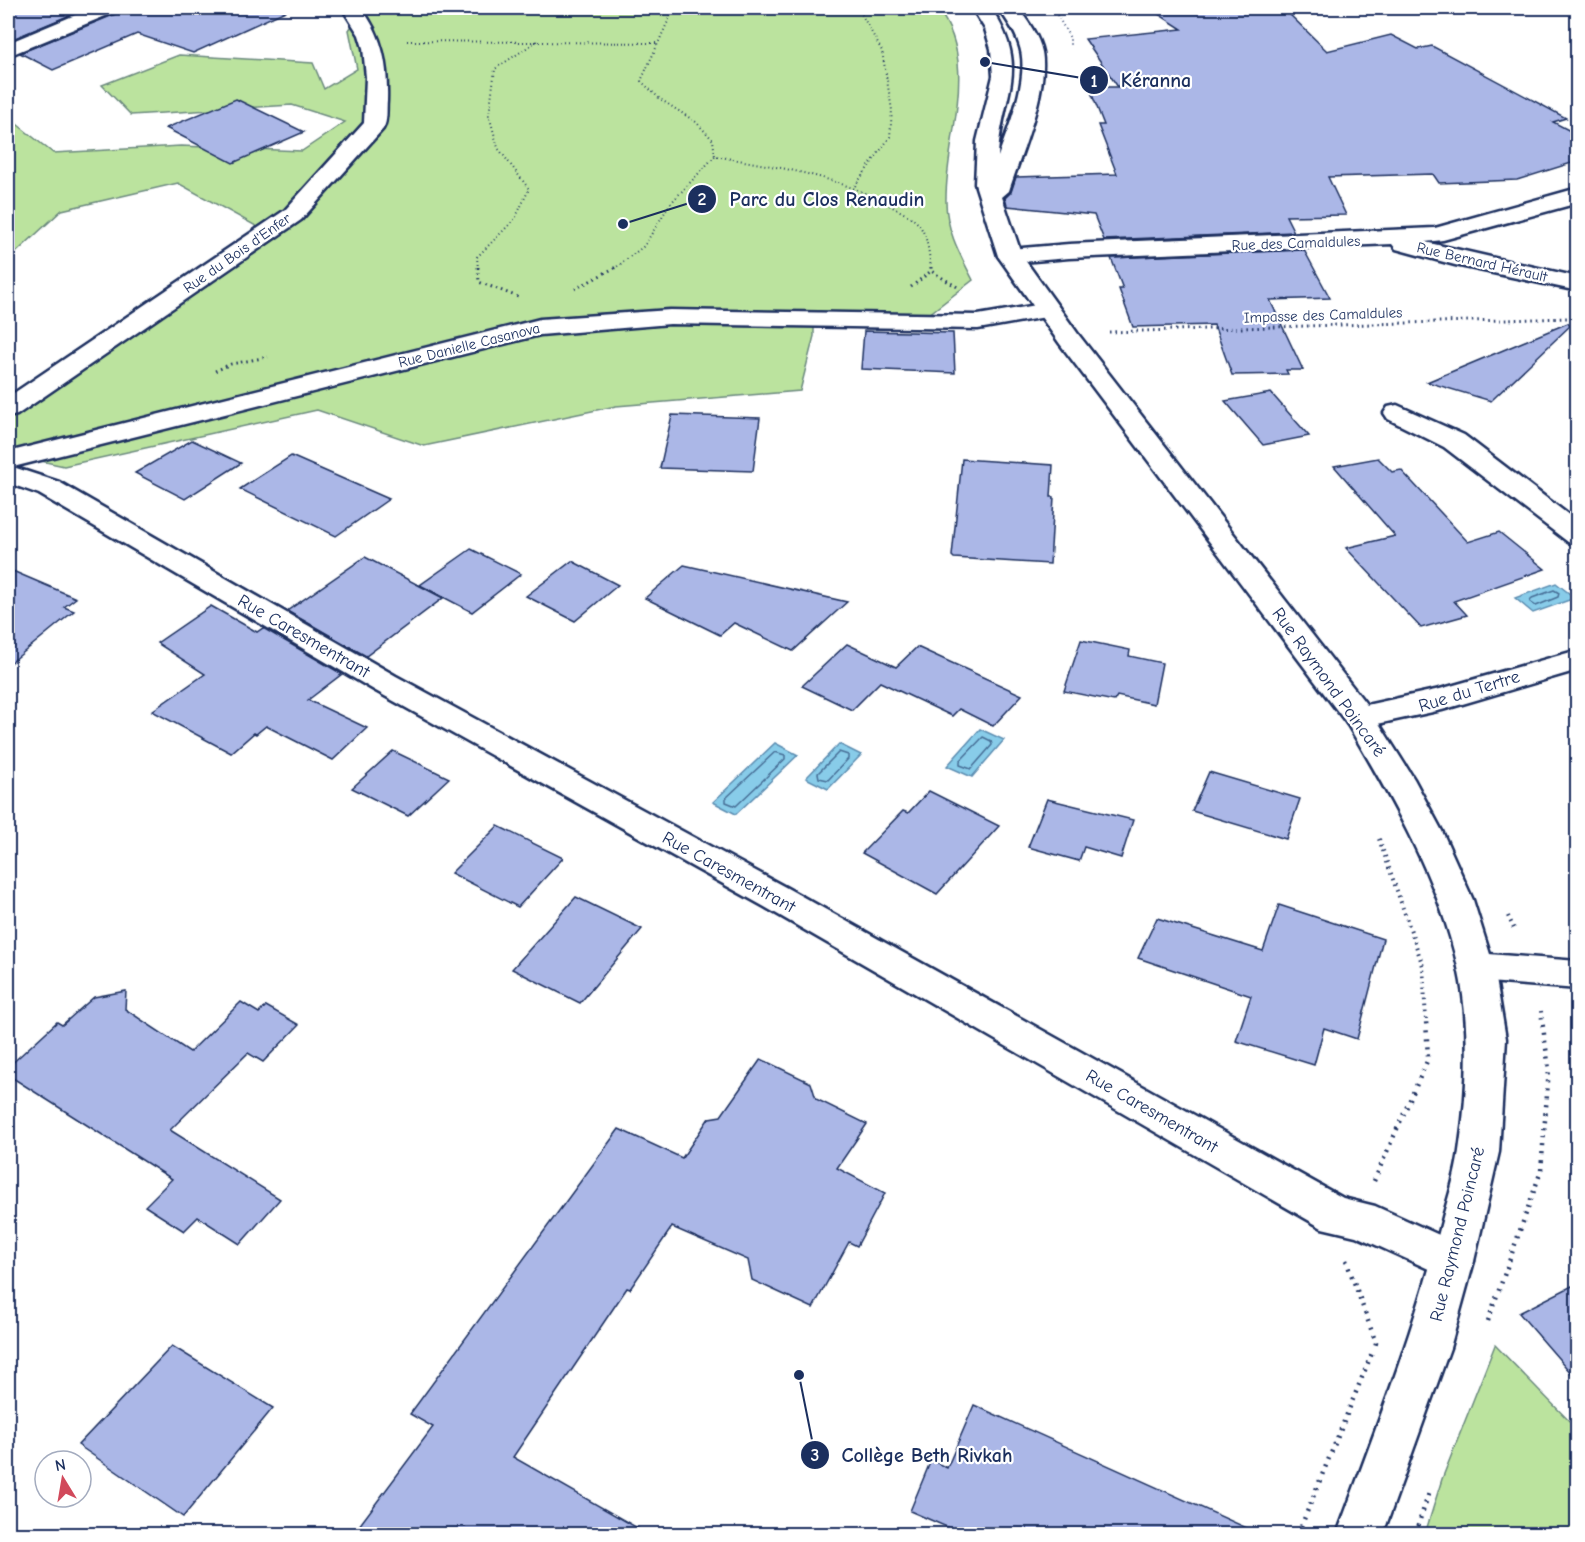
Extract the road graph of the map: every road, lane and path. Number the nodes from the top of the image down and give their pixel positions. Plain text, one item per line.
1 (108, 8) edge
2 (351, 8) edge
3 (674, 8) edge
4 (858, 8) edge
5 (982, 8) edge
6 (1008, 8) edge
7 (1051, 8) edge
8 (537, 41) junction
9 (370, 42) junction
10 (658, 43) junction
11 (1070, 48) dead end
12 (8, 50) edge
13 (715, 156) junction
14 (855, 186) junction
15 (1578, 195) edge
16 (993, 204) junction
17 (1387, 239) junction
18 (1010, 256) junction
19 (931, 272) junction
20 (1578, 284) edge
21 (904, 293) dead end
22 (566, 294) dead end
23 (527, 299) dead end
24 (1048, 310) junction
25 (1578, 318) edge
26 (1000, 319) junction
27 (1070, 339) junction
28 (8, 409) edge
29 (1397, 413) dead end
30 (8, 460) edge
31 (8, 474) edge
32 (1578, 536) edge
33 (1578, 660) edge
34 (1359, 717) junction
35 (1376, 832) dead end
36 (1505, 909) dead end
37 (1476, 967) junction
38 (1535, 971) junction
39 (1578, 975) edge
40 (1361, 1219) junction
41 (1453, 1261) junction
42 (1486, 1325) dead end
43 (1430, 1490) dead end
44 (1298, 1534) edge
45 (1360, 1534) edge
46 (1415, 1534) edge

1 - 12 street
2 - 9 street, Rue du Bois d'Enfer
3 - 10 path
4 - 14 path
5 - 16 street, Rue Raymond Poincaré
6 - 16 street
7 - 11 path
8 - 9 path
8 - 10 path
8 - 23 path
9 - 28 street, Rue du Bois d'Enfer
10 - 13 path
13 - 14 path
13 - 22 path
14 - 19 path
15 - 17 street, Rue des Camaldules
16 - 18 street, Rue Raymond Poincaré
17 - 18 street, Rue des Camaldules
17 - 20 street, Rue Bernard Hérault
18 - 24 street, Rue Raymond Poincaré
19 - 21 path
19 - 26 path
24 - 26 street, Rue Danielle Casanova
24 - 27 street, Rue Raymond Poincaré
25 - 27 path, Impasse des Camaldules
26 - 30 street, Rue Danielle Casanova
27 - 34 street, Rue Raymond Poincaré
29 - 32 street
31 - 40 street, Rue Caresmentrant
33 - 34 street, Rue du Tertre
34 - 37 street, Rue Raymond Poincaré
35 - 40 path
36 - 38 path
37 - 38 street
37 - 41 street, Rue Raymond Poincaré
38 - 39 street
38 - 42 path
40 - 41 street, Rue Caresmentrant
40 - 44 path
41 - 45 street, Rue Raymond Poincaré
43 - 46 path

